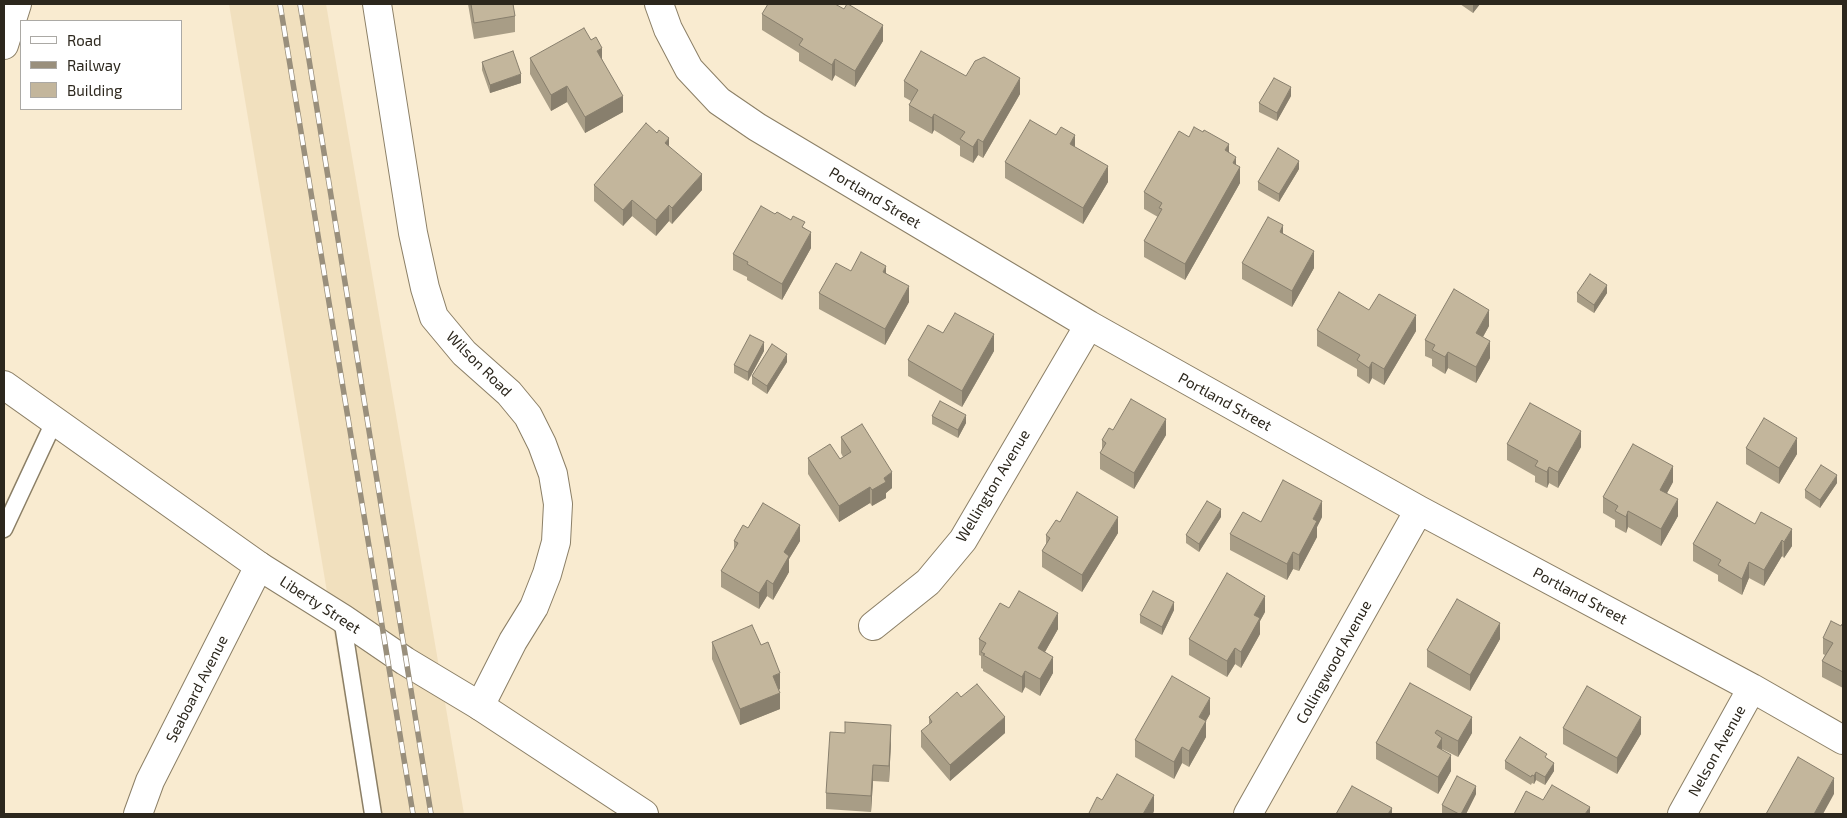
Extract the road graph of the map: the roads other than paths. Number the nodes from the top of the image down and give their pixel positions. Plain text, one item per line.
1 (17, 4) edge
2 (377, 4) edge
3 (659, 4) edge
4 (4, 45) edge
5 (1089, 325) junction
6 (4, 385) edge
7 (54, 422) junction
8 (1419, 510) junction
9 (4, 529) edge
10 (259, 566) junction
11 (342, 618) junction
12 (873, 626) dead end
13 (1752, 688) junction
14 (480, 706) junction
15 (1843, 740) edge
16 (138, 814) edge
17 (373, 814) edge
18 (644, 814) edge
19 (1248, 814) edge
20 (1682, 814) edge

1 - 4 street
2 - 14 street, Wilson Road
3 - 5 street, Portland Street
5 - 8 street, Portland Street
5 - 12 street, Wellington Avenue
6 - 7 street, Liberty Street
7 - 9 lane
7 - 10 street, Liberty Street
8 - 13 street, Portland Street
8 - 19 street, Collingwood Avenue
10 - 11 street, Liberty Street
10 - 16 street, Seaboard Avenue
11 - 14 street, Liberty Street
11 - 17 lane
13 - 15 street, Portland Street
13 - 20 street, Nelson Avenue
14 - 18 street, Liberty Street

